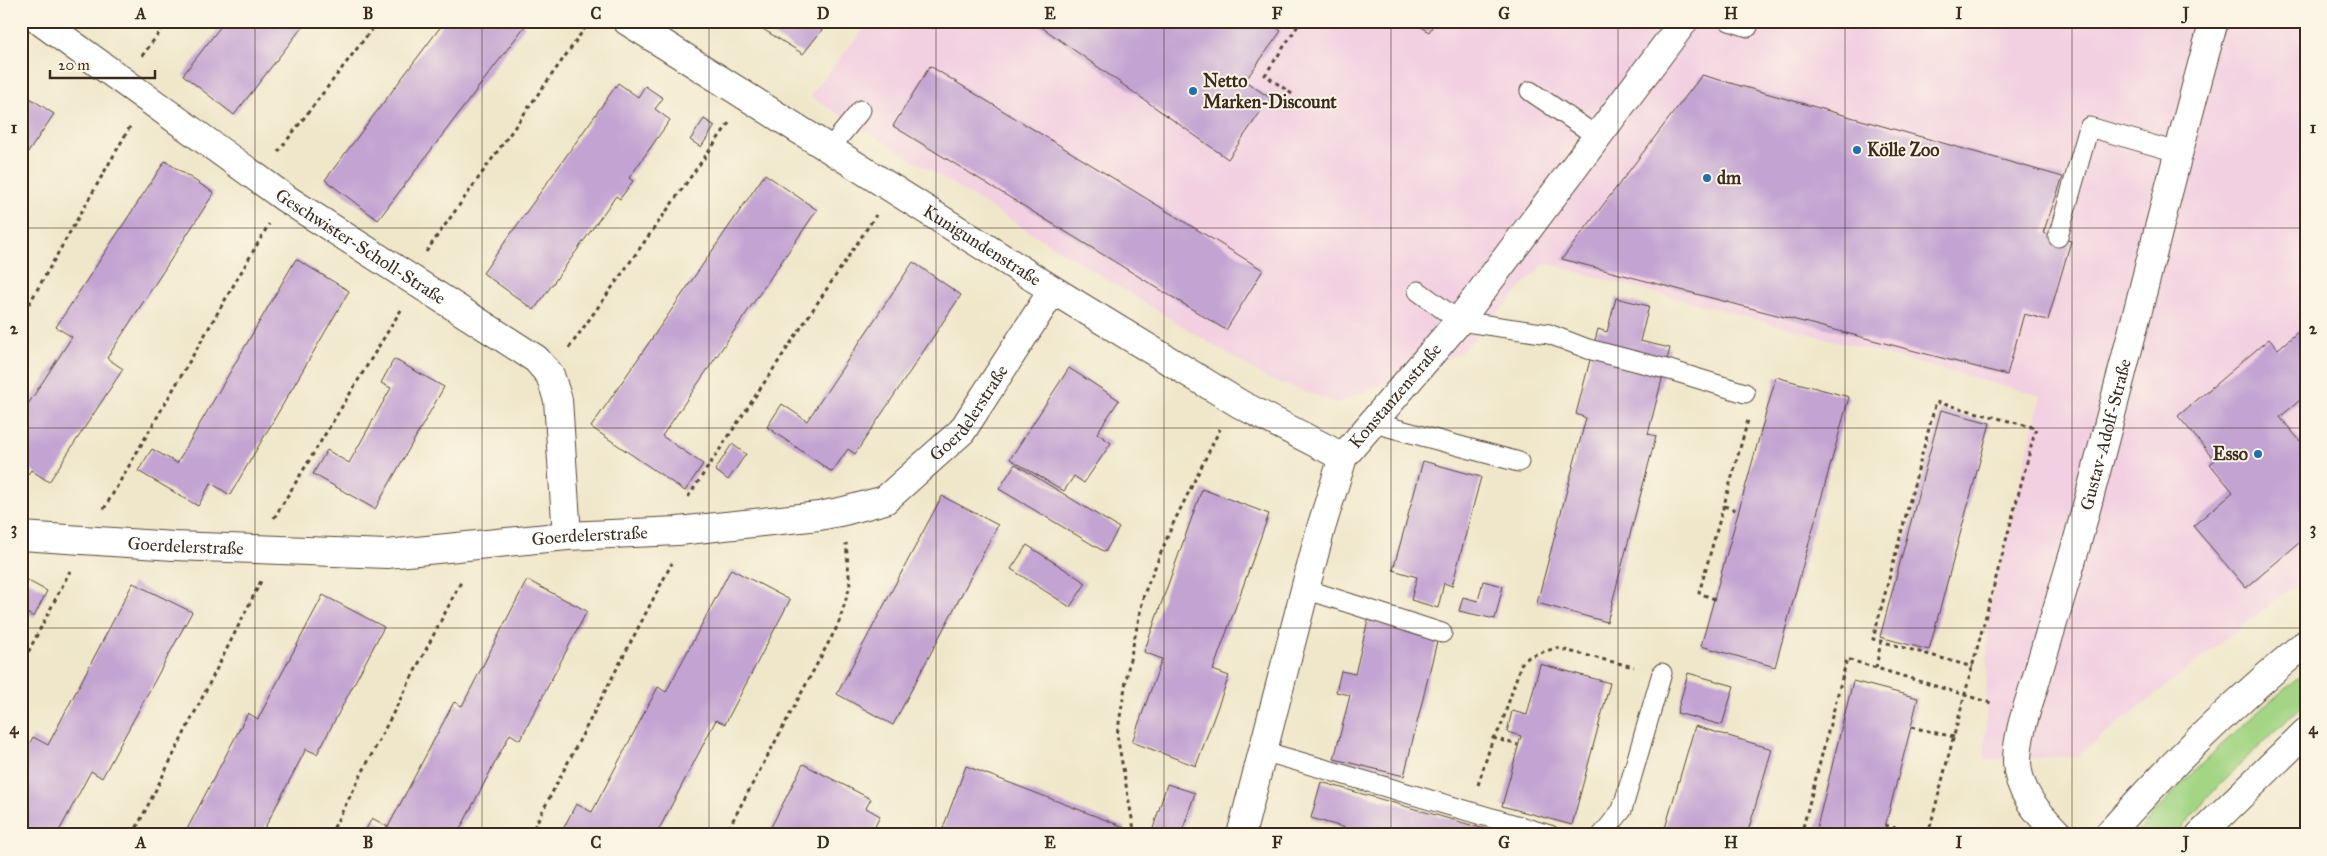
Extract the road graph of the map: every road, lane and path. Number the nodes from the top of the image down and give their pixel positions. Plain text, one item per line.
1 (40, 21) edge
2 (168, 21) edge
3 (378, 21) edge
4 (590, 21) edge
5 (627, 21) edge
6 (1301, 21) edge
7 (1684, 21) edge
8 (1729, 21) edge
9 (2214, 21) edge
10 (1748, 27) dead end
11 (123, 82) junction
12 (1530, 91) dead end
13 (1292, 94) dead end
14 (748, 96) junction
15 (146, 100) junction
16 (861, 110) dead end
17 (1598, 137) junction
18 (830, 148) junction
19 (2177, 152) junction
20 (258, 179) junction
21 (894, 188) junction
22 (285, 198) junction
23 (2058, 237) dead end
24 (413, 280) junction
25 (1053, 290) junction
26 (1418, 291) dead end
27 (21, 318) edge
28 (1460, 320) junction
29 (550, 375) junction
30 (1745, 393) joint
31 (1234, 400) junction
32 (1374, 423) junction
33 (1343, 457) junction
34 (1519, 462) dead end
35 (1724, 506) junction
36 (844, 511) junction
37 (1739, 511) dead end
38 (678, 531) junction
39 (21, 536) edge
40 (567, 536) junction
41 (86, 540) junction
42 (479, 545) junction
43 (276, 550) junction
44 (1306, 589) junction
45 (1715, 598) dead end
46 (1442, 633) dead end
47 (1881, 641) junction
48 (2306, 643) edge
49 (21, 666) edge
50 (1973, 667) junction
51 (1876, 668) junction
52 (1662, 673) joint
53 (1966, 694) junction
54 (2026, 715) junction
55 (1911, 727) dead end
56 (2306, 732) edge
57 (1954, 737) junction
58 (1492, 738) junction
59 (1518, 746) dead end
60 (1263, 751) junction
61 (1470, 811) junction
62 (1885, 825) dead end
63 (133, 835) edge
64 (330, 835) edge
65 (530, 835) edge
66 (726, 835) edge
67 (1135, 835) edge
68 (1241, 835) edge
69 (1550, 835) edge
70 (1602, 835) edge
71 (1801, 835) edge
72 (1919, 835) edge
73 (1928, 835) edge
74 (2058, 835) edge
75 (2108, 835) edge
76 (2200, 835) edge

1 - 11 street, Geschwister-Scholl-Straße
2 - 11 path
3 - 20 path
4 - 24 path
5 - 14 street, Kunigundenstraße
6 - 13 path
7 - 17 street, Konstanzenstraße
8 - 10 lane
9 - 19 street, Gustav-Adolf-Straße
11 - 15 street, Geschwister-Scholl-Straße
12 - 17 lane
14 - 18 street, Kunigundenstraße
14 - 29 path
15 - 20 street, Geschwister-Scholl-Straße
15 - 27 path
16 - 18 lane
17 - 28 street, Konstanzenstraße
18 - 21 street, Kunigundenstraße
19 - 23 lane
19 - 54 street, Gustav-Adolf-Straße
20 - 22 street, Geschwister-Scholl-Straße
21 - 25 street, Kunigundenstraße
21 - 38 path
22 - 24 street, Geschwister-Scholl-Straße
22 - 41 path
24 - 29 street, Geschwister-Scholl-Straße
24 - 43 path
25 - 31 street, Kunigundenstraße
25 - 36 street, Goerdelerstraße
26 - 28 lane
28 - 30 lane
28 - 32 street, Konstanzenstraße
29 - 40 street, Geschwister-Scholl-Straße
30 - 35 path
31 - 33 street, Kunigundenstraße
31 - 67 path
32 - 33 street, Konstanzenstraße
32 - 34 lane
33 - 44 street, Konstanzenstraße
35 - 37 path
35 - 45 path
36 - 38 street, Goerdelerstraße
36 - 66 path
38 - 40 street, Goerdelerstraße
38 - 65 path
39 - 41 street, Goerdelerstraße
40 - 42 street, Goerdelerstraße
41 - 43 street, Goerdelerstraße
41 - 49 path
42 - 43 street, Goerdelerstraße
42 - 64 path
43 - 63 path
44 - 46 lane
44 - 60 street, Konstanzenstraße
47 - 50 path
47 - 50 path
47 - 51 path
48 - 75 street
50 - 53 path
51 - 53 path
51 - 71 path
52 - 58 path
52 - 70 lane
53 - 54 path
53 - 57 path
54 - 74 street, Gustav-Adolf-Straße
55 - 57 path
56 - 76 street
57 - 73 path
58 - 59 path
58 - 61 path
60 - 61 lane
60 - 68 street, Konstanzenstraße
61 - 69 lane
62 - 72 path

